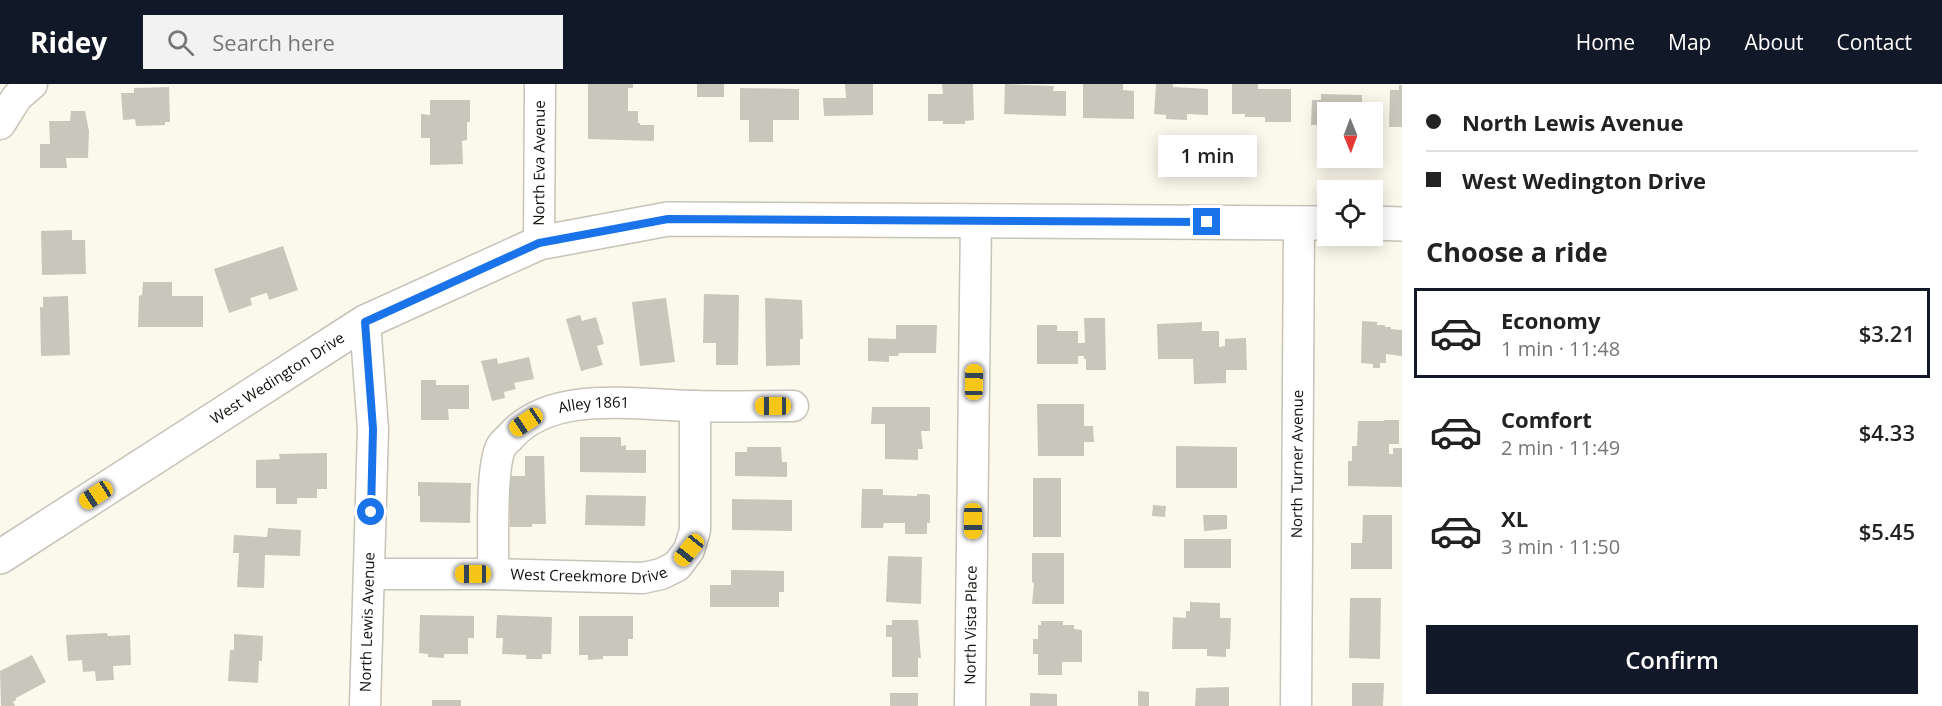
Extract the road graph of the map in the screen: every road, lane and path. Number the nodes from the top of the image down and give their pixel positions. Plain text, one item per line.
1 (32, 84) edge
2 (540, 84) edge
3 (0, 124) edge
4 (976, 220) junction
5 (1313, 223) edge
6 (1383, 224) edge
7 (1402, 224) edge
8 (539, 243) junction
9 (365, 322) junction
10 (695, 406) junction
11 (793, 406) dead end
12 (0, 557) edge
13 (370, 574) junction
14 (493, 574) junction
15 (365, 706) edge
16 (970, 706) edge
17 (1296, 706) edge

1 - 3 street
2 - 8 street, North Eva Avenue
4 - 5 main road, West Wedington Drive
4 - 8 main road, West Wedington Drive
4 - 16 street, North Vista Place
5 - 17 street, North Turner Avenue
6 - 7 main road
8 - 9 main road, West Wedington Drive
9 - 12 main road, West Wedington Drive
9 - 13 street, North Lewis Avenue
10 - 11 street, Alley 1861
10 - 14 street, Alley 1861
10 - 14 street, West Creekmore Drive
13 - 14 street, West Creekmore Drive
13 - 15 street, North Lewis Avenue

